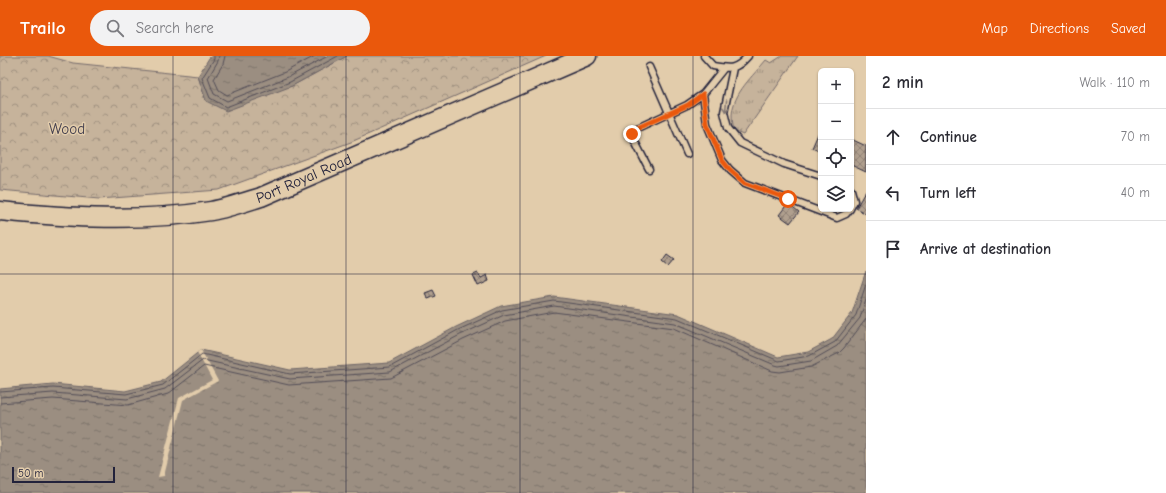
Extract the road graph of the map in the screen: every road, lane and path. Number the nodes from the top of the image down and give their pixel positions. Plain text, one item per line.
1 (587, 56) edge
2 (704, 56) edge
3 (748, 56) edge
4 (650, 67) dead end
5 (724, 68) junction
6 (733, 68) junction
7 (703, 94) junction
8 (668, 113) junction
9 (687, 154) dead end
10 (649, 169) dead end
11 (818, 175) edge
12 (0, 211) edge
13 (818, 211) edge
14 (821, 212) edge
15 (847, 212) edge

1 - 12 main road, Port Royal Road
2 - 5 lane
3 - 6 lane
4 - 8 lane
5 - 6 lane
5 - 7 lane
6 -> 11 lane
7 - 8 lane
7 - 13 lane
8 - 9 lane
8 - 10 lane
14 - 15 lane

